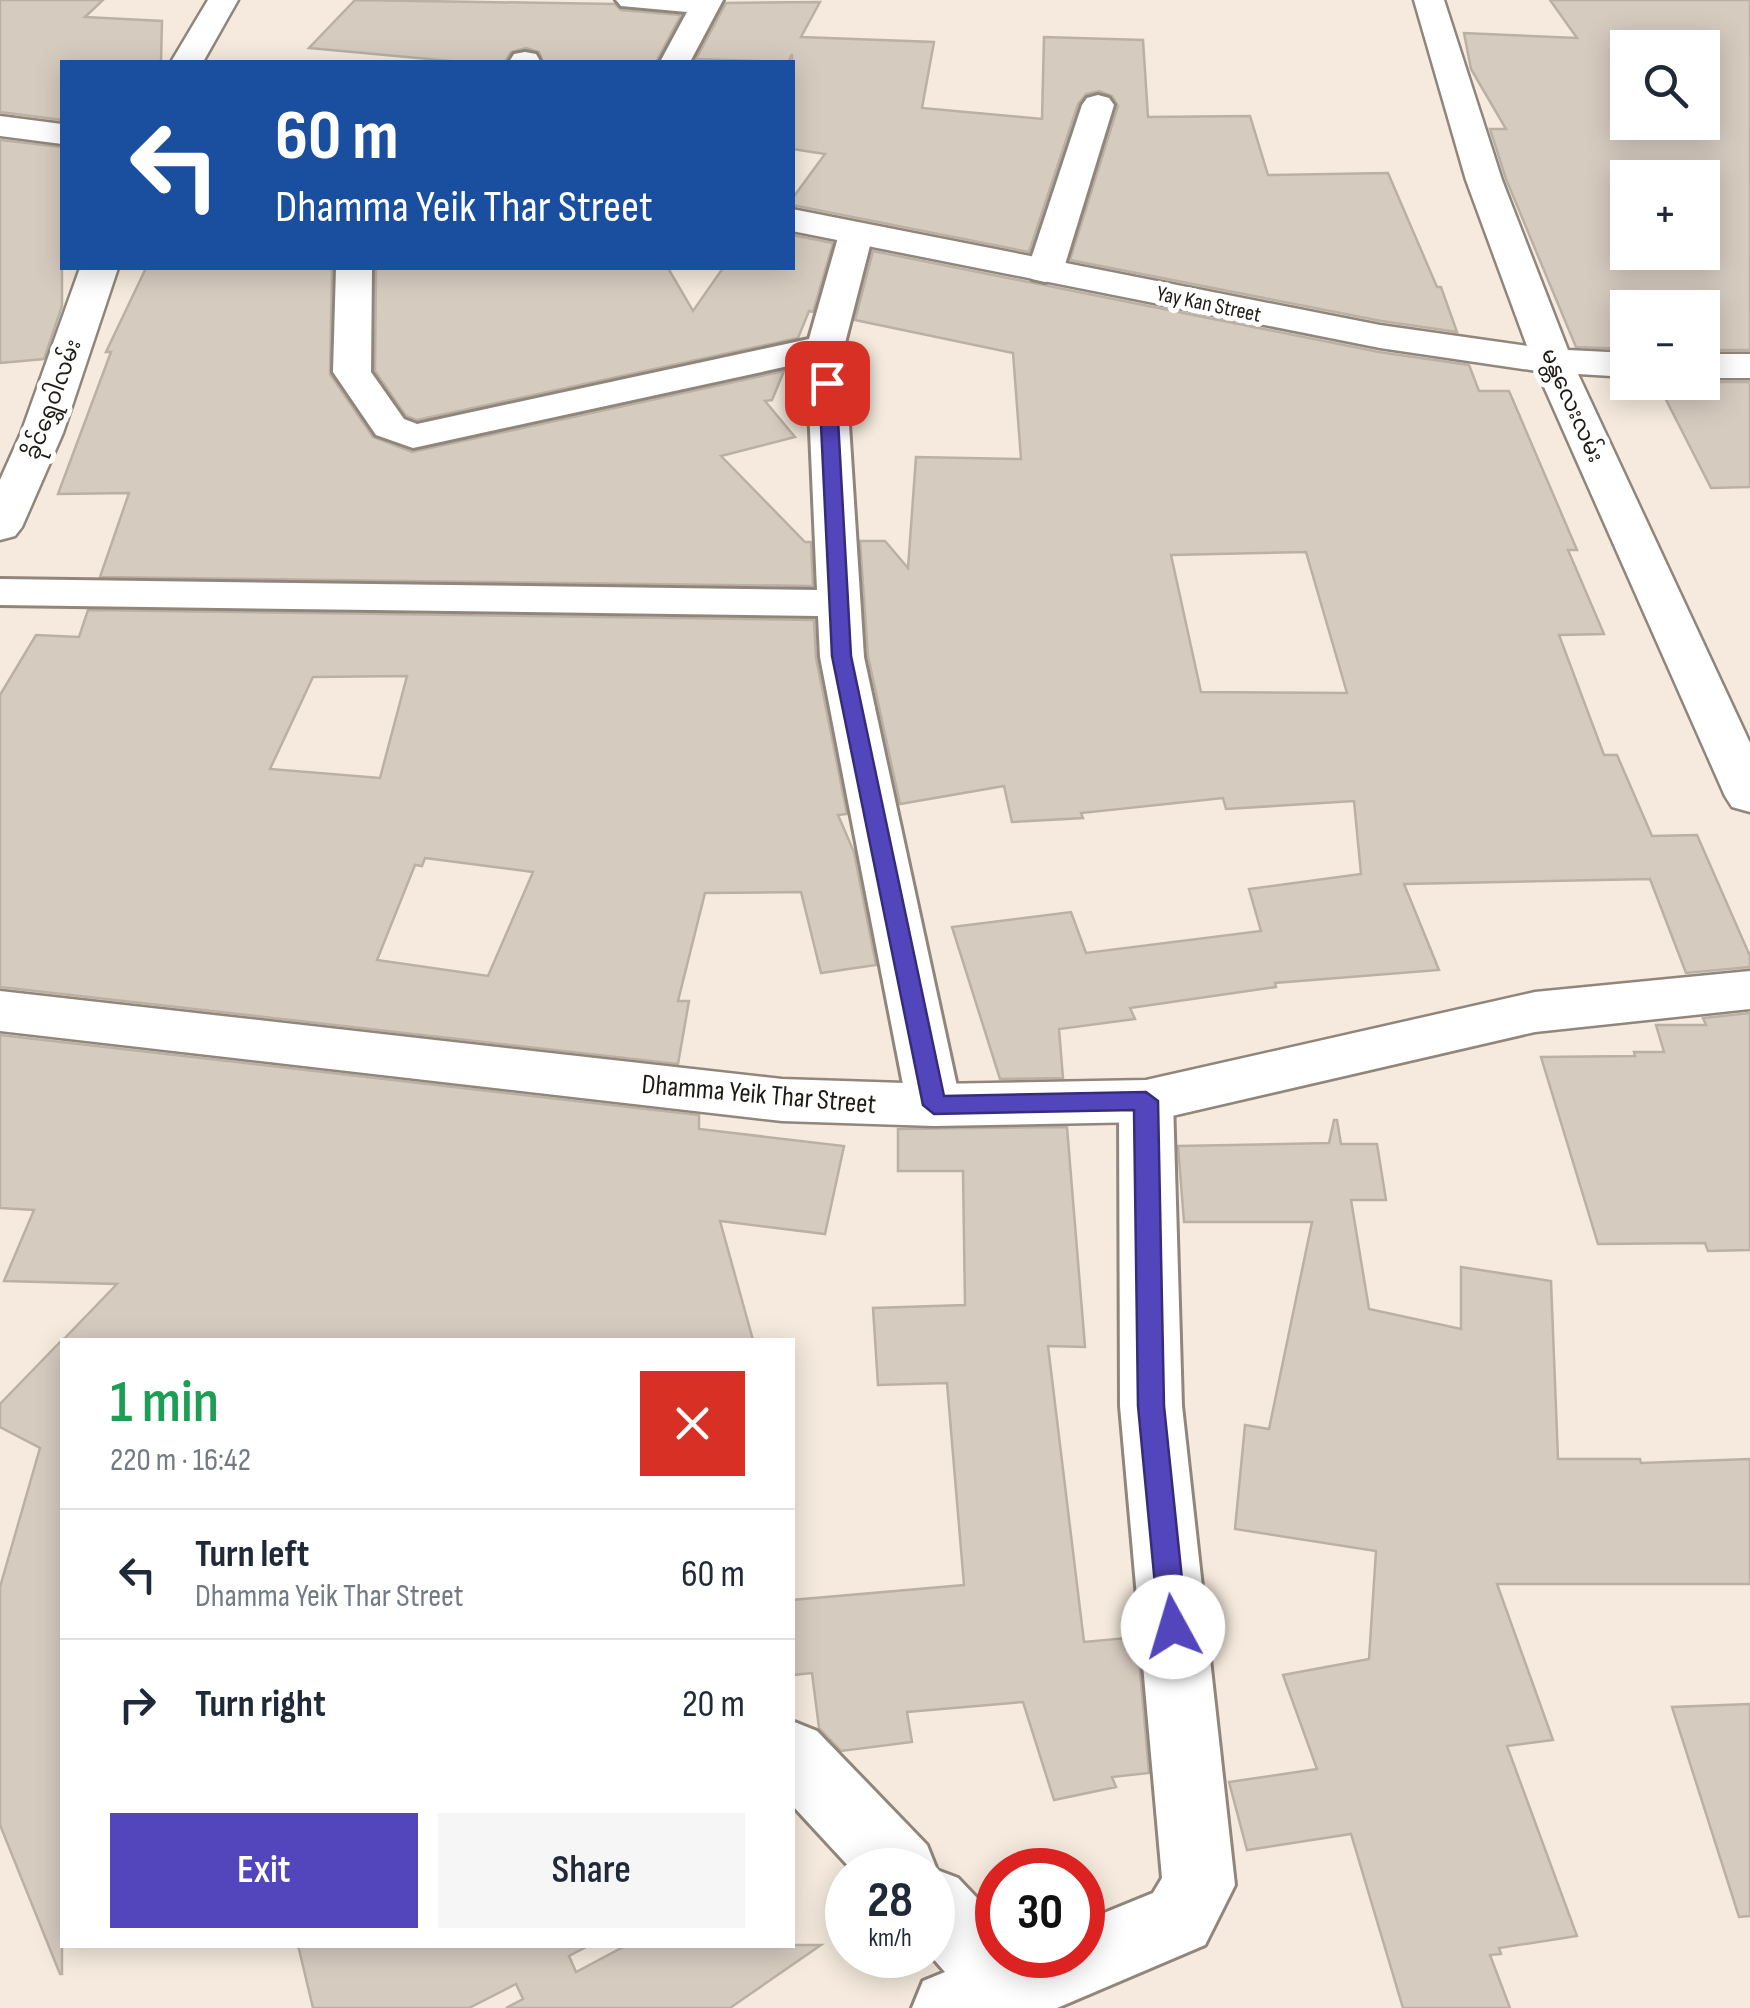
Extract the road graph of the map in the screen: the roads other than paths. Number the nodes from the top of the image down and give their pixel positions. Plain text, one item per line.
1 (221, 0) edge
2 (631, 0) edge
3 (1429, 0) edge
4 (707, 2) edge
5 (187, 60) edge
6 (676, 60) edge
7 (1098, 104) dead end
8 (0, 126) edge
9 (60, 134) edge
10 (795, 221) edge
11 (856, 234) junction
12 (98, 270) edge
13 (354, 270) edge
14 (1045, 271) junction
15 (825, 347) junction
16 (1553, 363) junction
17 (1610, 365) edge
18 (1720, 366) edge
19 (1750, 366) edge
20 (0, 527) edge
21 (0, 592) edge
22 (838, 603) junction
23 (1750, 796) edge
24 (1750, 990) edge
25 (0, 1011) edge
26 (1146, 1101) junction
27 (934, 1105) junction
28 (795, 1757) edge
29 (880, 1848) edge
30 (955, 1949) edge
31 (981, 1999) edge

1 - 5 main road
2 - 4 street
3 - 16 main road, မန္တလေးလမ်း
4 - 6 street
7 - 14 street
8 - 9 main road
10 - 11 main road, Yay Kan Street
11 - 14 main road, Yay Kan Street
11 - 15 street
12 - 20 main road, ခိုင်ရွှေဝါလမ်း
13 - 15 street
14 - 16 main road, Yay Kan Street
15 - 22 street
16 - 17 main road, Yay Kan Street
16 - 23 main road, မန္တလေးလမ်း
18 - 19 main road
21 - 22 street
22 - 27 street
24 - 26 main road, Dhamma Yeik Thar Street
25 - 27 main road, Dhamma Yeik Thar Street
26 - 27 main road, Dhamma Yeik Thar Street
26 - 31 street
28 - 29 street
30 - 31 street

